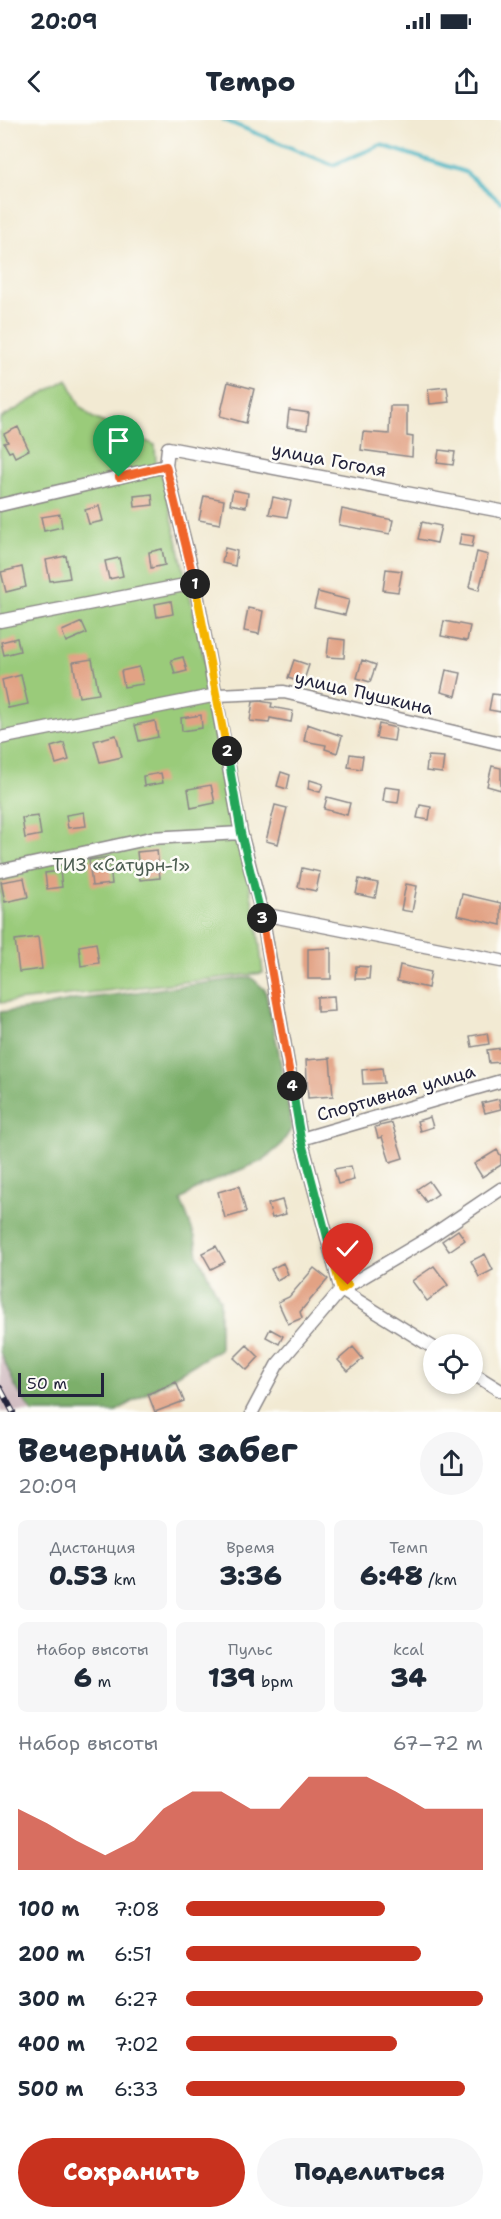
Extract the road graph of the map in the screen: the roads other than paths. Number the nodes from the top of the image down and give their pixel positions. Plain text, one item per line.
1 (166, 466) junction
2 (0, 505) edge
3 (501, 511) edge
4 (195, 583) junction
5 (0, 621) edge
6 (217, 695) junction
7 (0, 738) edge
8 (501, 743) edge
9 (241, 833) junction
10 (0, 871) edge
11 (262, 914) junction
12 (501, 961) edge
13 (501, 1081) edge
14 (301, 1139) junction
15 (501, 1189) edge
16 (341, 1290) junction
17 (423, 1341) edge
18 (483, 1380) edge
19 (501, 1391) edge
20 (252, 1412) edge

1 - 2 street
1 - 3 street, улица Гоголя
1 - 4 street
4 - 5 street
4 - 6 street
6 - 7 street, улица Пушкина
6 - 8 street, улица Пушкина
6 - 9 street
9 - 10 street
9 - 11 street
11 - 12 street
11 - 14 street
13 - 14 street, Спортивная улица
14 - 16 street
15 - 16 street
16 - 17 street
16 - 20 street
18 - 19 street

